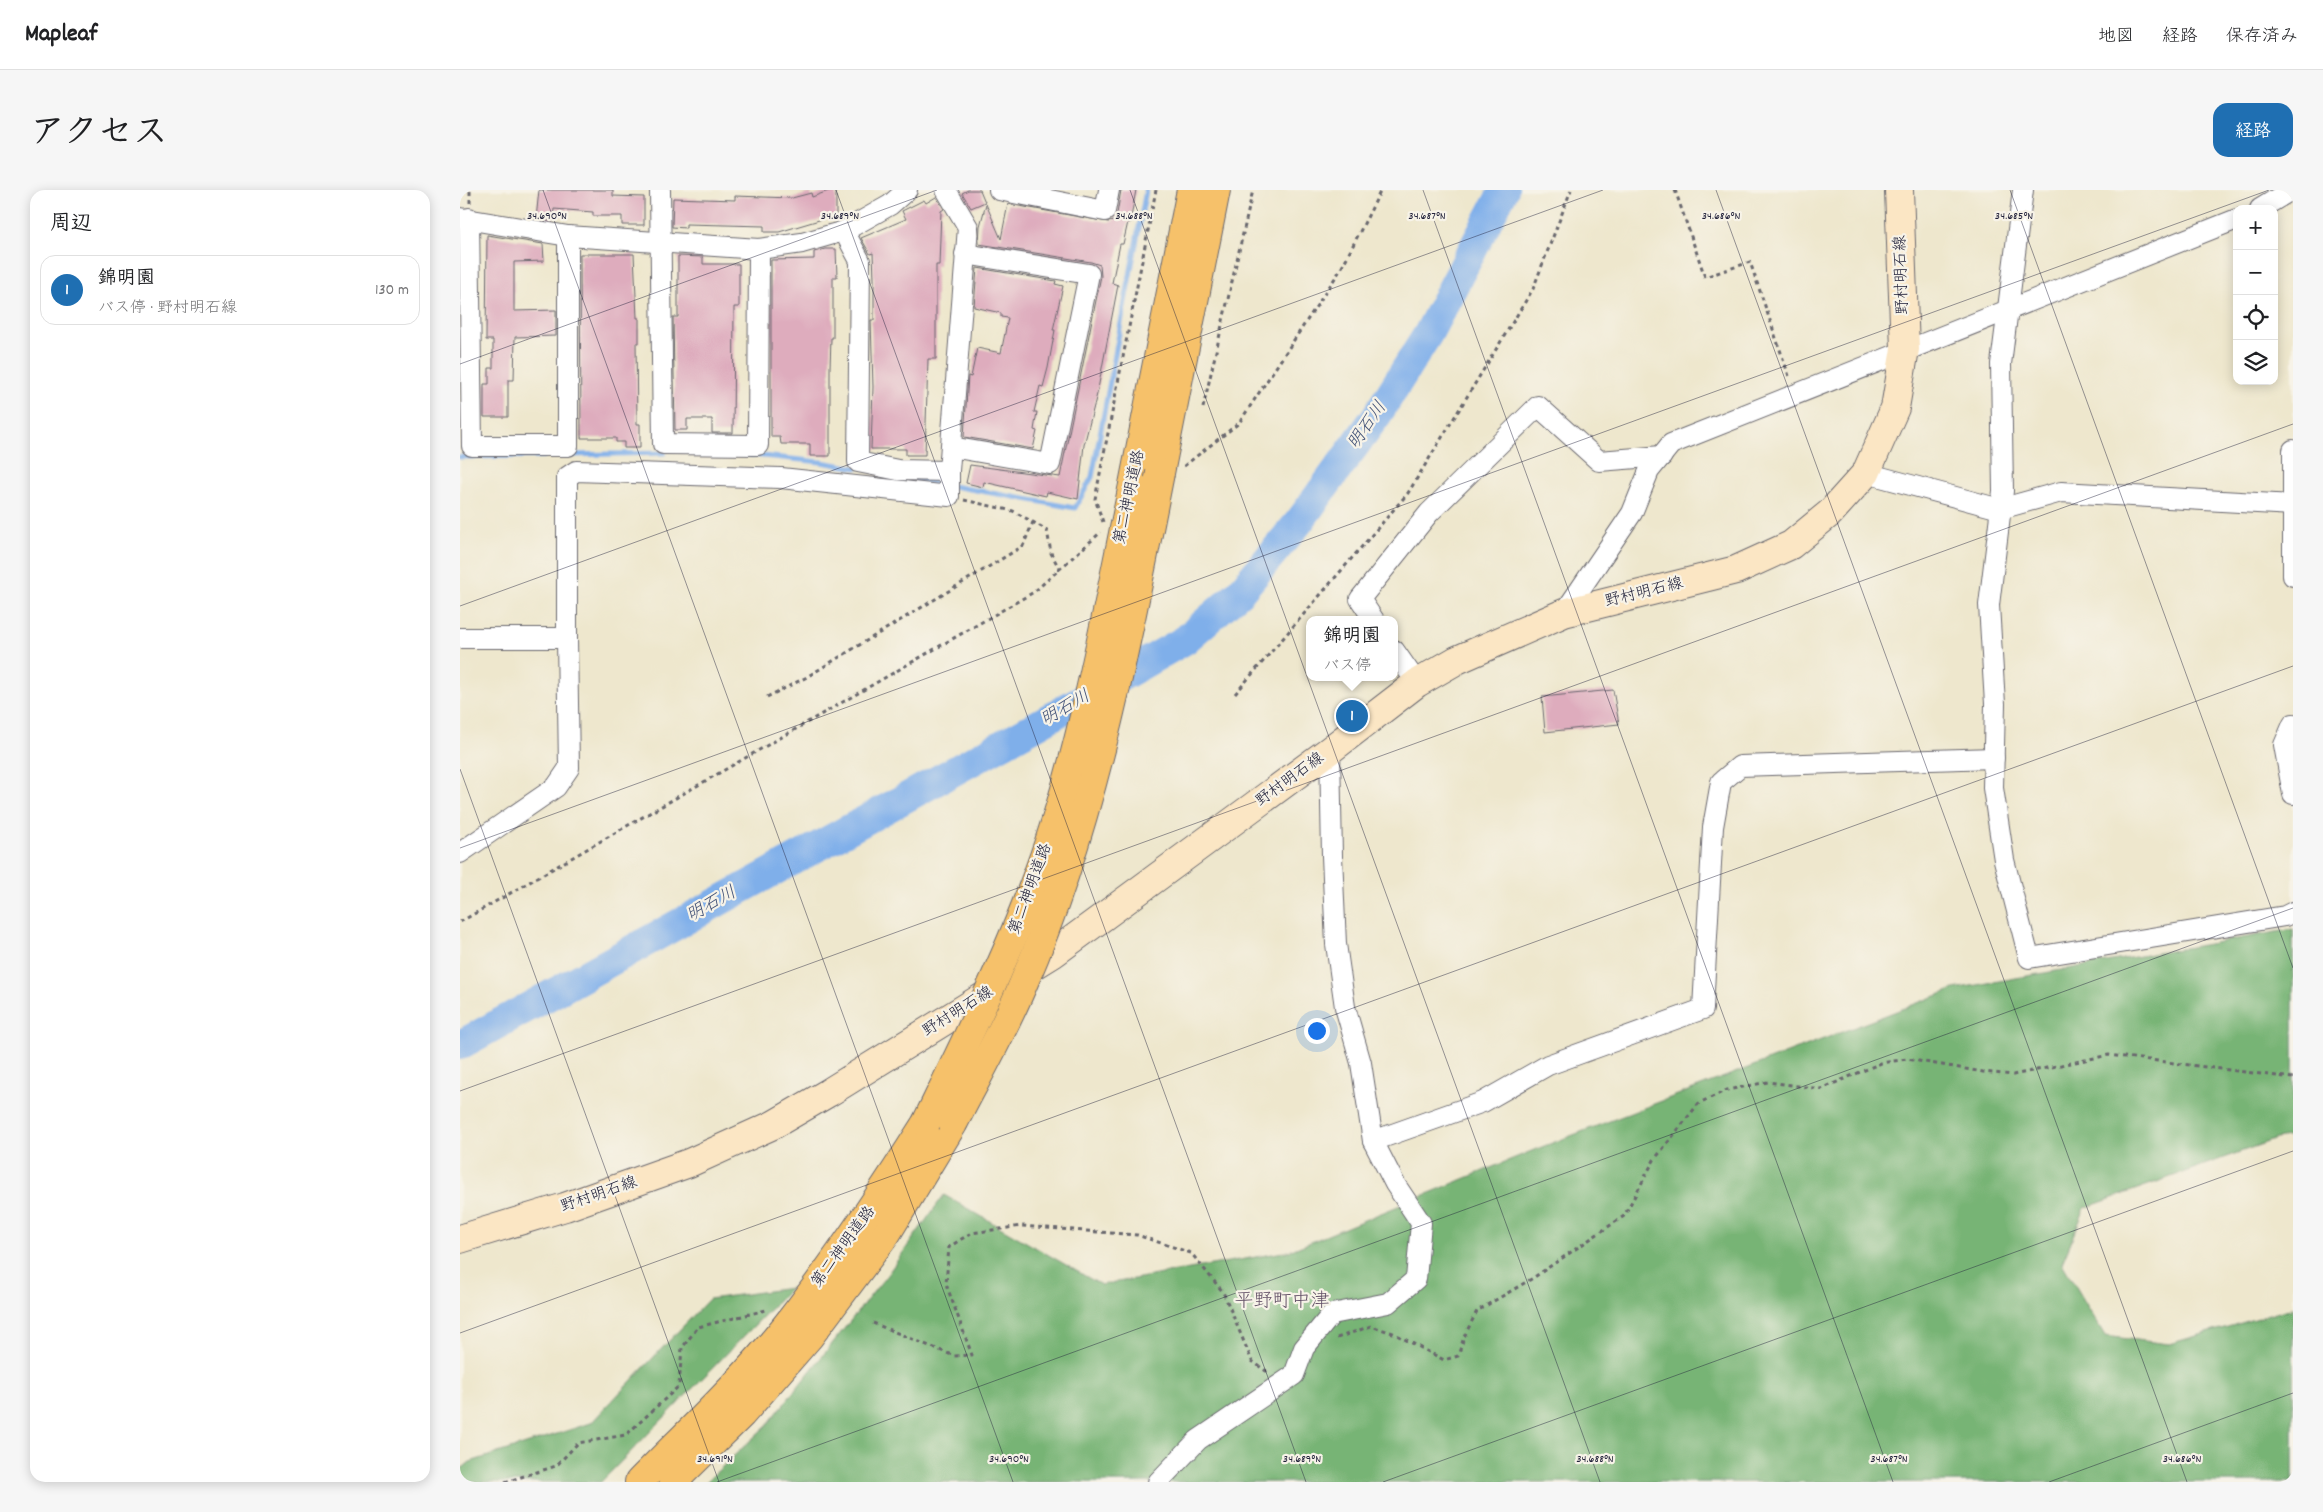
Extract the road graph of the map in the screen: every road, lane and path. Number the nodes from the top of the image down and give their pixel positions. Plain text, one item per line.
1 (660, 190) edge
2 (908, 190) edge
3 (946, 190) edge
4 (999, 190) edge
5 (1109, 190) edge
6 (1156, 190) edge
7 (1191, 190) edge
8 (1216, 190) edge
9 (1253, 190) edge
10 (1381, 190) edge
11 (1571, 190) edge
12 (1675, 190) edge
13 (1899, 190) edge
14 (2023, 190) edge
15 (2292, 190) edge
16 (1019, 193) edge
17 (2267, 205) edge
18 (465, 218) edge
19 (2233, 221) edge
20 (844, 231) junction
21 (568, 236) junction
22 (659, 244) junction
23 (759, 249) junction
24 (965, 254) junction
25 (2008, 311) junction
26 (1906, 349) junction
27 (1796, 396) junction
28 (1203, 408) dead end
29 (951, 447) junction
30 (2293, 450) edge
31 (1662, 456) junction
32 (949, 471) junction
33 (1170, 472) junction
34 (1866, 473) junction
35 (949, 496) junction
36 (2292, 505) edge
37 (2000, 508) junction
38 (1033, 522) junction
39 (1060, 570) junction
40 (2293, 576) edge
41 (1564, 613) junction
42 (1371, 616) edge
43 (460, 638) edge
44 (567, 638) junction
45 (1398, 656) edge
46 (1418, 683) junction
47 (1235, 694) dead end
48 (767, 697) dead end
49 (2293, 724) edge
50 (1330, 750) junction
51 (1994, 758) junction
52 (2293, 794) edge
53 (460, 852) edge
54 (2293, 912) edge
55 (460, 922) edge
56 (2293, 1078) edge
57 (1373, 1141) junction
58 (460, 1239) edge
59 (766, 1310) dead end
60 (873, 1323) dead end
61 (1304, 1348) junction
62 (1274, 1367) dead end
63 (506, 1482) edge
64 (638, 1482) edge
65 (673, 1482) edge
66 (1158, 1482) edge

1 - 22 street
2 - 20 street
3 - 24 street
4 - 16 street
5 - 16 street
6 - 39 path
7 - 64 highway, 第二神明道路, bridge
8 - 33 highway, 第二神明道路
9 - 28 path
10 - 33 path
11 - 47 path
12 - 27 path
13 - 26 main road, 野村明石線
14 - 25 street
15 - 17 street
18 - 21 street
18 - 21 street
19 - 25 street
20 - 23 street
20 - 32 street
21 - 22 street
22 - 23 street
22 - 23 street
24 - 29 street
24 - 29 street
25 - 26 street
25 - 37 street
26 - 27 street
26 - 34 main road, 野村明石線
27 - 31 street
29 - 32 street
30 - 36 street
31 - 41 street
31 - 42 street
32 - 35 street
33 - 65 highway, 第二神明道路, bridge
34 - 37 street
34 - 41 main road, 野村明石線
35 - 38 path
35 - 44 street
36 - 37 street
36 - 40 street
37 - 51 street
38 - 39 path
38 - 48 path
39 - 55 path
41 - 46 main road, 野村明石線
43 - 44 street
44 - 53 street
45 - 46 street
46 - 50 main road, 野村明石線
49 - 52 street
50 - 57 street
50 - 58 main road, 野村明石線
51 - 54 street
51 - 57 street
56 - 61 path
57 - 61 street
59 - 63 path
60 - 62 path
61 - 66 street

